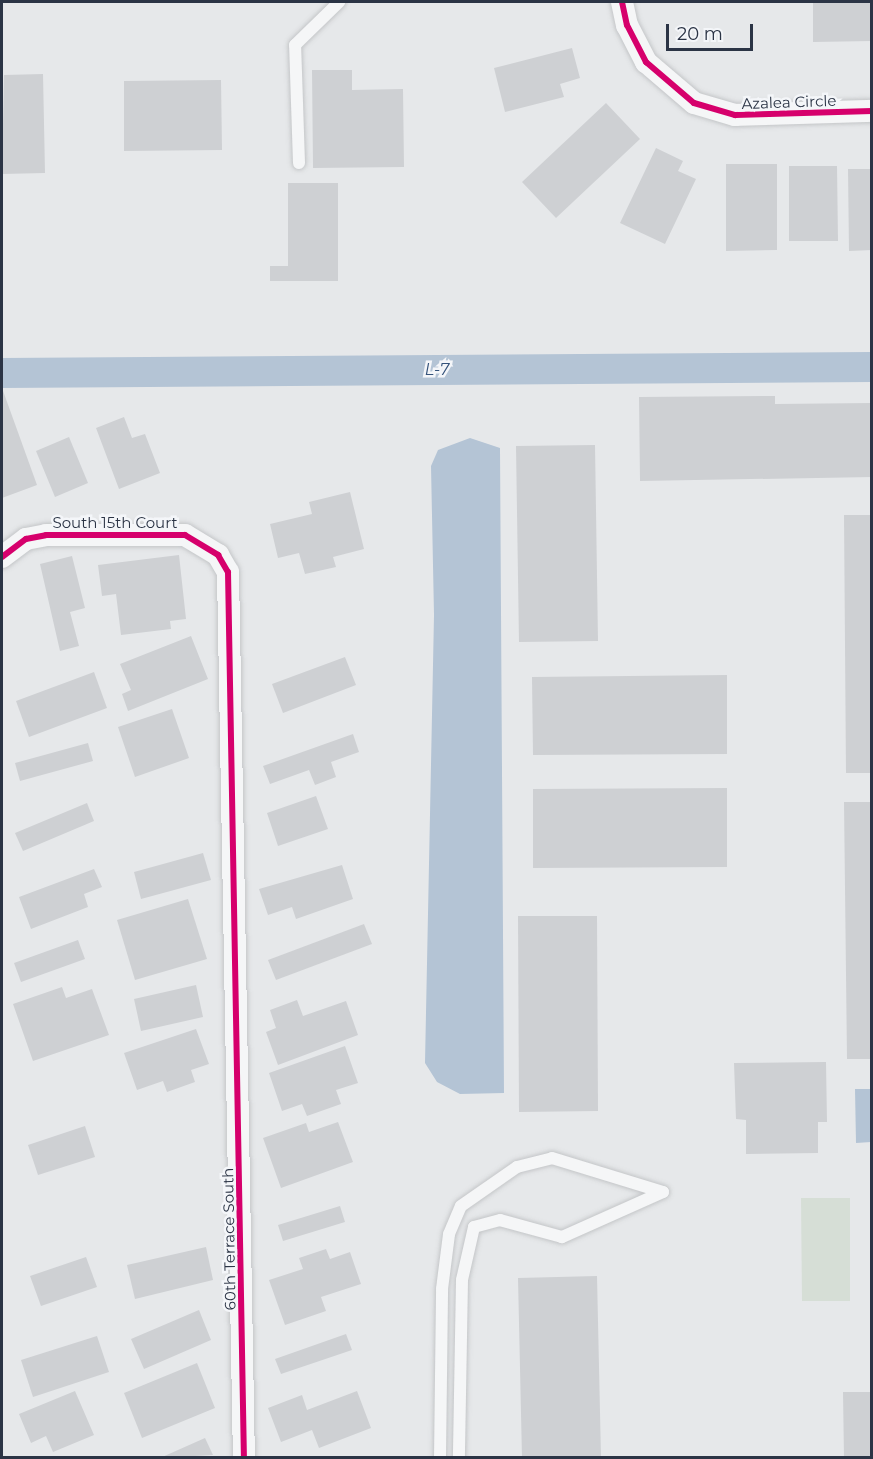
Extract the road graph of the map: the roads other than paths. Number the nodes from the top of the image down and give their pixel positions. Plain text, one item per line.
1 (339, 2) edge
2 (622, 2) edge
3 (872, 111) edge
4 (299, 163) dead end
5 (5, 553) edge
6 (218, 555) joint
7 (244, 1458) edge
8 (440, 1458) edge
9 (459, 1458) edge

1 - 4 lane
2 - 3 street, Azalea Circle
5 - 6 street, South 15th Court
6 - 7 street, 60th Terrace South
8 - 9 lane

